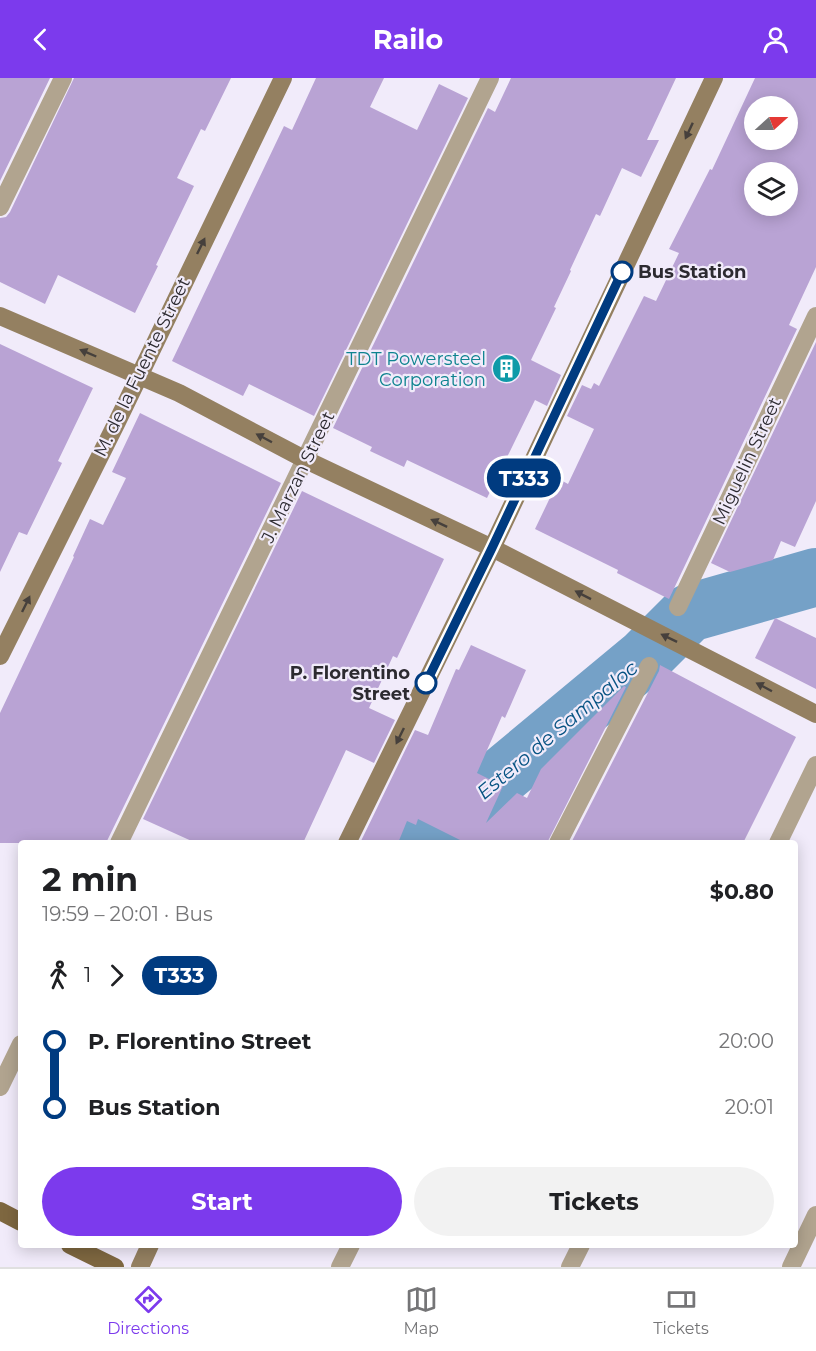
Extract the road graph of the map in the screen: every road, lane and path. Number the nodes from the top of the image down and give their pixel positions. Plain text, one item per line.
1 (63, 78) edge
2 (283, 78) edge
3 (490, 78) edge
4 (714, 78) edge
5 (0, 207) edge
6 (0, 316) edge
7 (816, 316) edge
8 (139, 374) junction
9 (306, 460) junction
10 (492, 548) junction
11 (678, 607) dead end
12 (0, 656) edge
13 (649, 666) dead end
14 (816, 714) edge
15 (816, 765) edge
16 (120, 840) edge
17 (348, 840) edge
18 (560, 840) edge
19 (779, 840) edge
20 (18, 1050) edge
21 (0, 1087) edge
22 (0, 1211) edge
23 (816, 1215) edge
24 (18, 1220) edge
25 (76, 1248) edge
26 (149, 1248) edge
27 (350, 1248) edge
28 (580, 1248) edge
29 (115, 1267) edge
30 (140, 1267) edge
31 (340, 1267) edge
32 (570, 1267) edge
33 (791, 1267) edge

1 - 5 street
8 -> 2 street, M. de la Fuente Street
3 - 9 street, J. Marzan Street
4 -> 10 street
8 -> 6 street
7 - 11 street, Miguelin Street
9 -> 8 street
12 -> 8 street, M. de la Fuente Street
10 -> 9 street
9 - 16 street, J. Marzan Street
14 -> 10 street
10 -> 17 street
13 - 18 street
15 - 19 street
20 - 21 street
22 - 24 main road
23 - 33 street
25 - 29 main road
26 - 30 street
27 - 31 street
28 - 32 street

